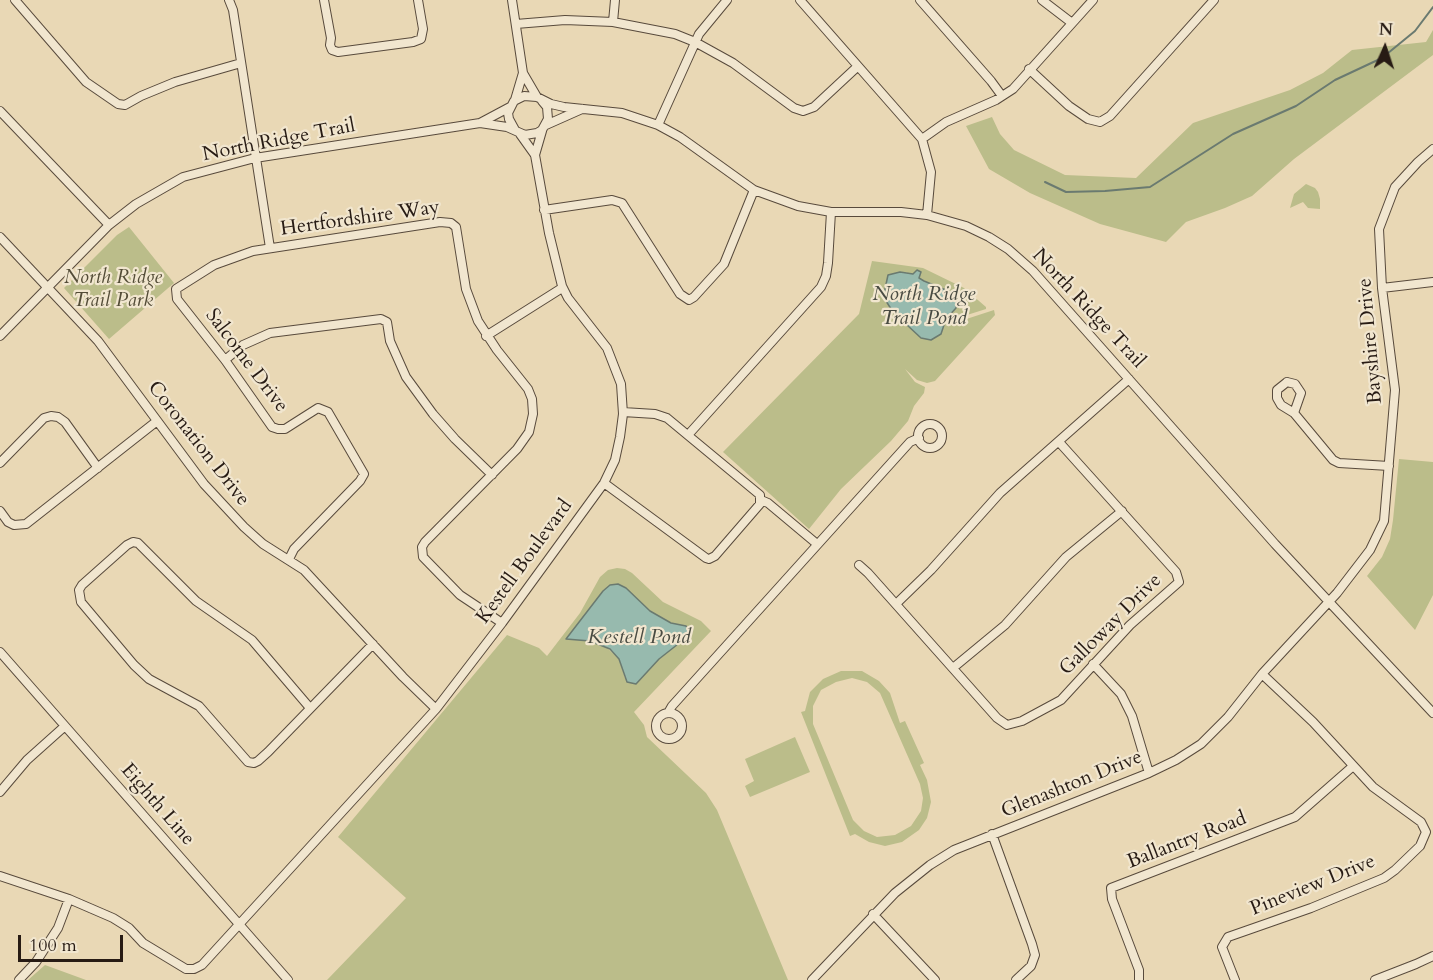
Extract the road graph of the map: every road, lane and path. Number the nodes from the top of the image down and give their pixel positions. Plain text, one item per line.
1 (15, 0) edge
2 (229, 0) edge
3 (324, 0) edge
4 (418, 0) edge
5 (512, 0) edge
6 (615, 0) edge
7 (727, 0) edge
8 (800, 0) edge
9 (920, 0) edge
10 (1042, 0) edge
11 (1093, 0) edge
12 (1214, 0) edge
13 (613, 22) junction
14 (1072, 23) junction
15 (516, 24) junction
16 (695, 42) junction
17 (241, 63) junction
18 (857, 67) junction
19 (1029, 69) junction
20 (523, 73) junction
21 (1002, 96) junction
22 (538, 98) junction
23 (512, 104) junction
24 (582, 109) junction
25 (0, 111) edge
26 (480, 123) junction
27 (658, 125) junction
28 (544, 128) junction
29 (517, 132) junction
30 (922, 139) junction
31 (1433, 149) edge
32 (535, 155) junction
33 (255, 158) junction
34 (754, 190) junction
35 (544, 210) junction
36 (831, 212) junction
37 (927, 215) junction
38 (109, 225) junction
39 (0, 237) edge
40 (270, 248) junction
41 (1433, 282) edge
42 (48, 288) junction
43 (562, 288) junction
44 (1382, 288) junction
45 (176, 289) joint
46 (0, 336) edge
47 (486, 336) junction
48 (225, 360) junction
49 (1129, 379) junction
50 (623, 412) junction
51 (1294, 413) dead end
52 (157, 421) junction
53 (688, 435) junction
54 (919, 438) dead end
55 (1059, 442) junction
56 (0, 463) edge
57 (1389, 466) junction
58 (98, 468) junction
59 (492, 475) junction
60 (604, 483) junction
61 (761, 500) junction
62 (0, 511) edge
63 (1122, 511) junction
64 (817, 544) junction
65 (289, 559) junction
66 (859, 565) dead end
67 (1328, 602) junction
68 (896, 604) junction
69 (502, 623) junction
70 (373, 644) junction
71 (0, 652) edge
72 (1093, 664) junction
73 (953, 668) junction
74 (1262, 674) junction
75 (310, 708) junction
76 (436, 709) junction
77 (668, 713) dead end
78 (1433, 713) edge
79 (65, 726) junction
80 (1352, 767) junction
81 (1149, 773) junction
82 (0, 792) edge
83 (992, 834) junction
84 (0, 876) edge
85 (69, 899) junction
86 (873, 914) junction
87 (240, 924) junction
88 (1433, 956) edge
89 (19, 980) edge
90 (288, 980) edge
91 (812, 980) edge
92 (935, 980) edge
93 (1016, 980) edge
94 (1139, 980) edge
95 (1235, 980) edge
96 (1375, 980) edge

1 - 17 street
2 - 17 street
3 - 4 street
5 - 15 street
6 - 13 street
7 - 16 street
8 - 18 street
9 - 21 street
10 - 14 street
11 - 14 street
12 - 19 street
13 - 15 street
13 - 16 street
14 - 19 street
15 - 20 street
16 - 18 street
16 - 27 street
17 - 33 street
18 - 30 street
19 - 21 street
20 - 22 street
20 - 23 street
21 - 30 street
22 - 23 street
22 - 24 street, North Ridge Trail
22 - 28 street
23 - 26 street, North Ridge Trail
23 - 29 street
24 - 27 street, North Ridge Trail
24 - 28 street, North Ridge Trail
25 - 38 street
26 - 29 street, North Ridge Trail
26 - 33 street, North Ridge Trail
27 - 34 street, North Ridge Trail
28 - 29 street
28 - 32 street, Kestell Boulevard
29 - 32 street, Kestell Boulevard
30 - 37 street
31 - 44 street, Bayshire Drive
32 - 35 street, Kestell Boulevard
33 - 38 street, North Ridge Trail
33 - 40 street
34 - 35 street
34 - 36 street, North Ridge Trail
35 - 43 street, Kestell Boulevard
36 - 37 street, North Ridge Trail
36 - 53 street
37 - 49 street, North Ridge Trail
38 - 42 street, North Ridge Trail
39 - 42 street, Coronation Drive
40 - 45 street, Hertfordshire Way
40 - 47 street, Hertfordshire Way
41 - 44 street
42 - 46 street, North Ridge Trail
42 - 52 street, Coronation Drive
43 - 47 street
43 - 50 street, Kestell Boulevard
44 - 57 street, Bayshire Drive
45 - 48 street, Salcome Drive
47 - 59 street, Hertfordshire Way
48 - 59 street
48 - 65 street, Salcome Drive
49 - 55 street
49 - 67 street, North Ridge Trail
50 - 53 street
50 - 60 street, Kestell Boulevard
51 - 57 street
52 - 58 street
52 - 65 street, Coronation Drive
53 - 61 street
54 - 64 street
55 - 63 street, Galloway Drive
55 - 68 street
56 - 58 street
57 - 67 street, Bayshire Drive
58 - 62 street
59 - 69 street, Hertfordshire Way
60 - 61 street
60 - 69 street, Kestell Boulevard
61 - 64 street
63 - 72 street, Galloway Drive
63 - 73 street
64 - 77 street
65 - 70 street, Coronation Drive
66 - 68 street
67 - 74 street, Glenashton Drive
67 - 78 street, North Ridge Trail
68 - 73 street
69 - 76 street, Kestell Boulevard
70 - 75 street
70 - 76 street, Coronation Drive
71 - 79 street, Eighth Line
72 - 73 street, Galloway Drive
72 - 81 street
74 - 80 street, Pineview Drive
74 - 81 street, Glenashton Drive
75 - 75 street
76 - 87 street, Kestell Boulevard
79 - 82 street
79 - 87 street, Eighth Line
80 - 94 street, Ballantry Road
80 - 95 street, Pineview Drive
81 - 83 street, Glenashton Drive
83 - 86 street, Glenashton Drive
83 - 93 street
84 - 85 street, Kestell Boulevard
85 - 87 street, Kestell Boulevard
85 - 89 street
86 - 91 street, Glenashton Drive
86 - 92 street
87 - 90 street, Eighth Line
88 - 96 street

